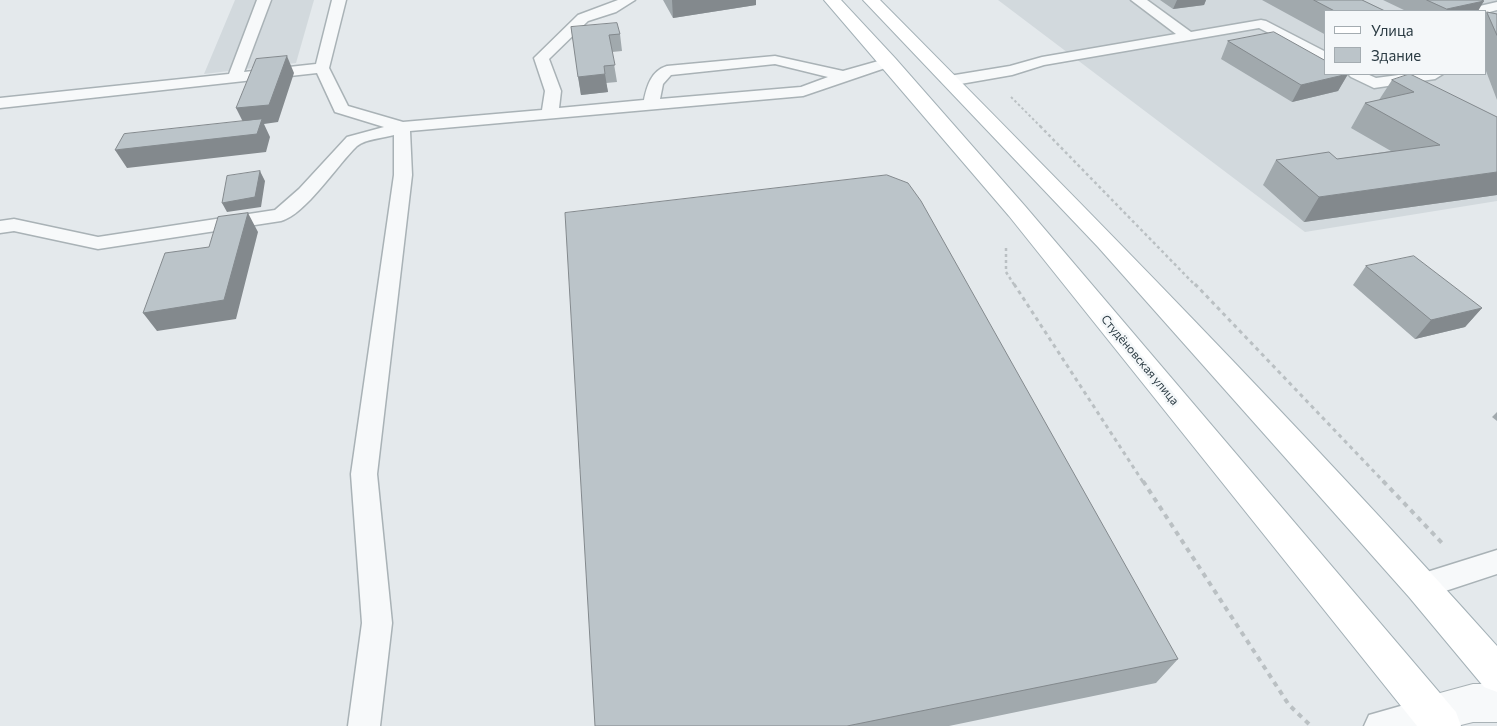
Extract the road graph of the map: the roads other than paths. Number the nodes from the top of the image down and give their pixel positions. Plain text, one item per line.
1 (264, 0) edge
2 (339, 0) edge
3 (582, 0) edge
4 (628, 0) edge
5 (832, 0) edge
6 (871, 0) edge
7 (1138, 0) edge
8 (1497, 6) edge
9 (1480, 10) edge
10 (583, 18) junction
11 (1190, 37) junction
12 (1324, 57) edge
13 (889, 62) junction
14 (322, 68) junction
15 (1358, 75) edge
16 (1428, 75) edge
17 (845, 76) junction
18 (235, 78) junction
19 (949, 82) junction
20 (0, 103) edge
21 (652, 103) junction
22 (550, 113) junction
23 (402, 127) junction
24 (0, 227) edge
25 (1497, 562) edge
26 (1420, 586) junction
27 (1497, 674) edge
28 (1497, 703) edge
29 (1434, 722) edge
30 (364, 726) edge
31 (1380, 726) edge

1 - 18 lane
2 - 14 lane
3 - 10 lane
4 - 10 lane
5 - 13 main road, Студёновская улица
6 - 19 main road
7 - 11 lane
8 - 9 lane
10 - 22 lane
11 - 12 lane
11 - 19 lane
13 - 17 lane
13 - 29 main road, Студёновская улица
14 - 18 lane
14 - 23 lane
15 - 16 lane
17 - 21 lane
17 - 21 lane
18 - 20 lane
19 - 26 main road
21 - 22 lane
22 - 23 lane
23 - 24 lane
23 - 30 lane
25 - 26 lane
26 - 27 main road
28 - 29 street
29 - 31 lane

